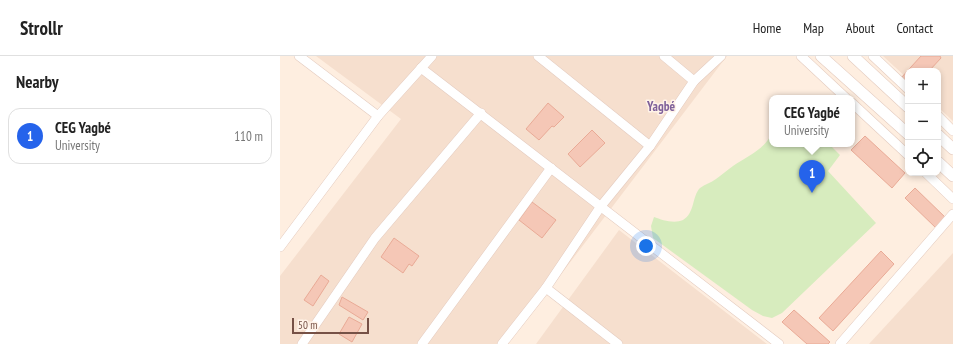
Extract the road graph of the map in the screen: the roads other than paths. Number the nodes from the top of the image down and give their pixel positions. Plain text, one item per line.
1 (299, 56) edge
2 (432, 56) edge
3 (538, 56) edge
4 (664, 56) edge
5 (721, 56) edge
6 (801, 56) edge
7 (821, 56) edge
8 (853, 56) edge
9 (873, 56) edge
10 (421, 68) junction
11 (694, 81) junction
12 (905, 85) edge
13 (843, 95) edge
14 (905, 104) edge
15 (855, 106) edge
16 (481, 114) junction
17 (378, 116) junction
18 (941, 119) edge
19 (953, 130) edge
20 (905, 131) edge
21 (941, 138) edge
22 (650, 146) junction
23 (953, 148) edge
24 (905, 152) edge
25 (941, 165) edge
26 (550, 168) junction
27 (929, 176) edge
28 (953, 176) edge
29 (953, 199) edge
30 (601, 206) junction
31 (953, 214) edge
32 (280, 247) edge
33 (546, 288) junction
34 (302, 344) edge
35 (422, 344) edge
36 (502, 344) edge
37 (618, 344) edge
38 (779, 344) edge
39 (840, 344) edge

1 - 17 street
2 - 10 street
3 - 22 street
4 - 11 street
5 - 11 street
6 - 13 street
7 - 20 street
8 - 14 street
9 - 12 street
10 - 16 street
10 - 17 street
11 - 22 street
15 - 24 street
16 - 26 street
16 - 34 street
17 - 32 street
18 - 19 street
21 - 23 street
22 - 30 street
25 - 28 street
26 - 30 street
26 - 35 street
27 - 29 street
30 - 33 street
30 - 38 street
31 - 39 street
33 - 36 street
33 - 37 street

